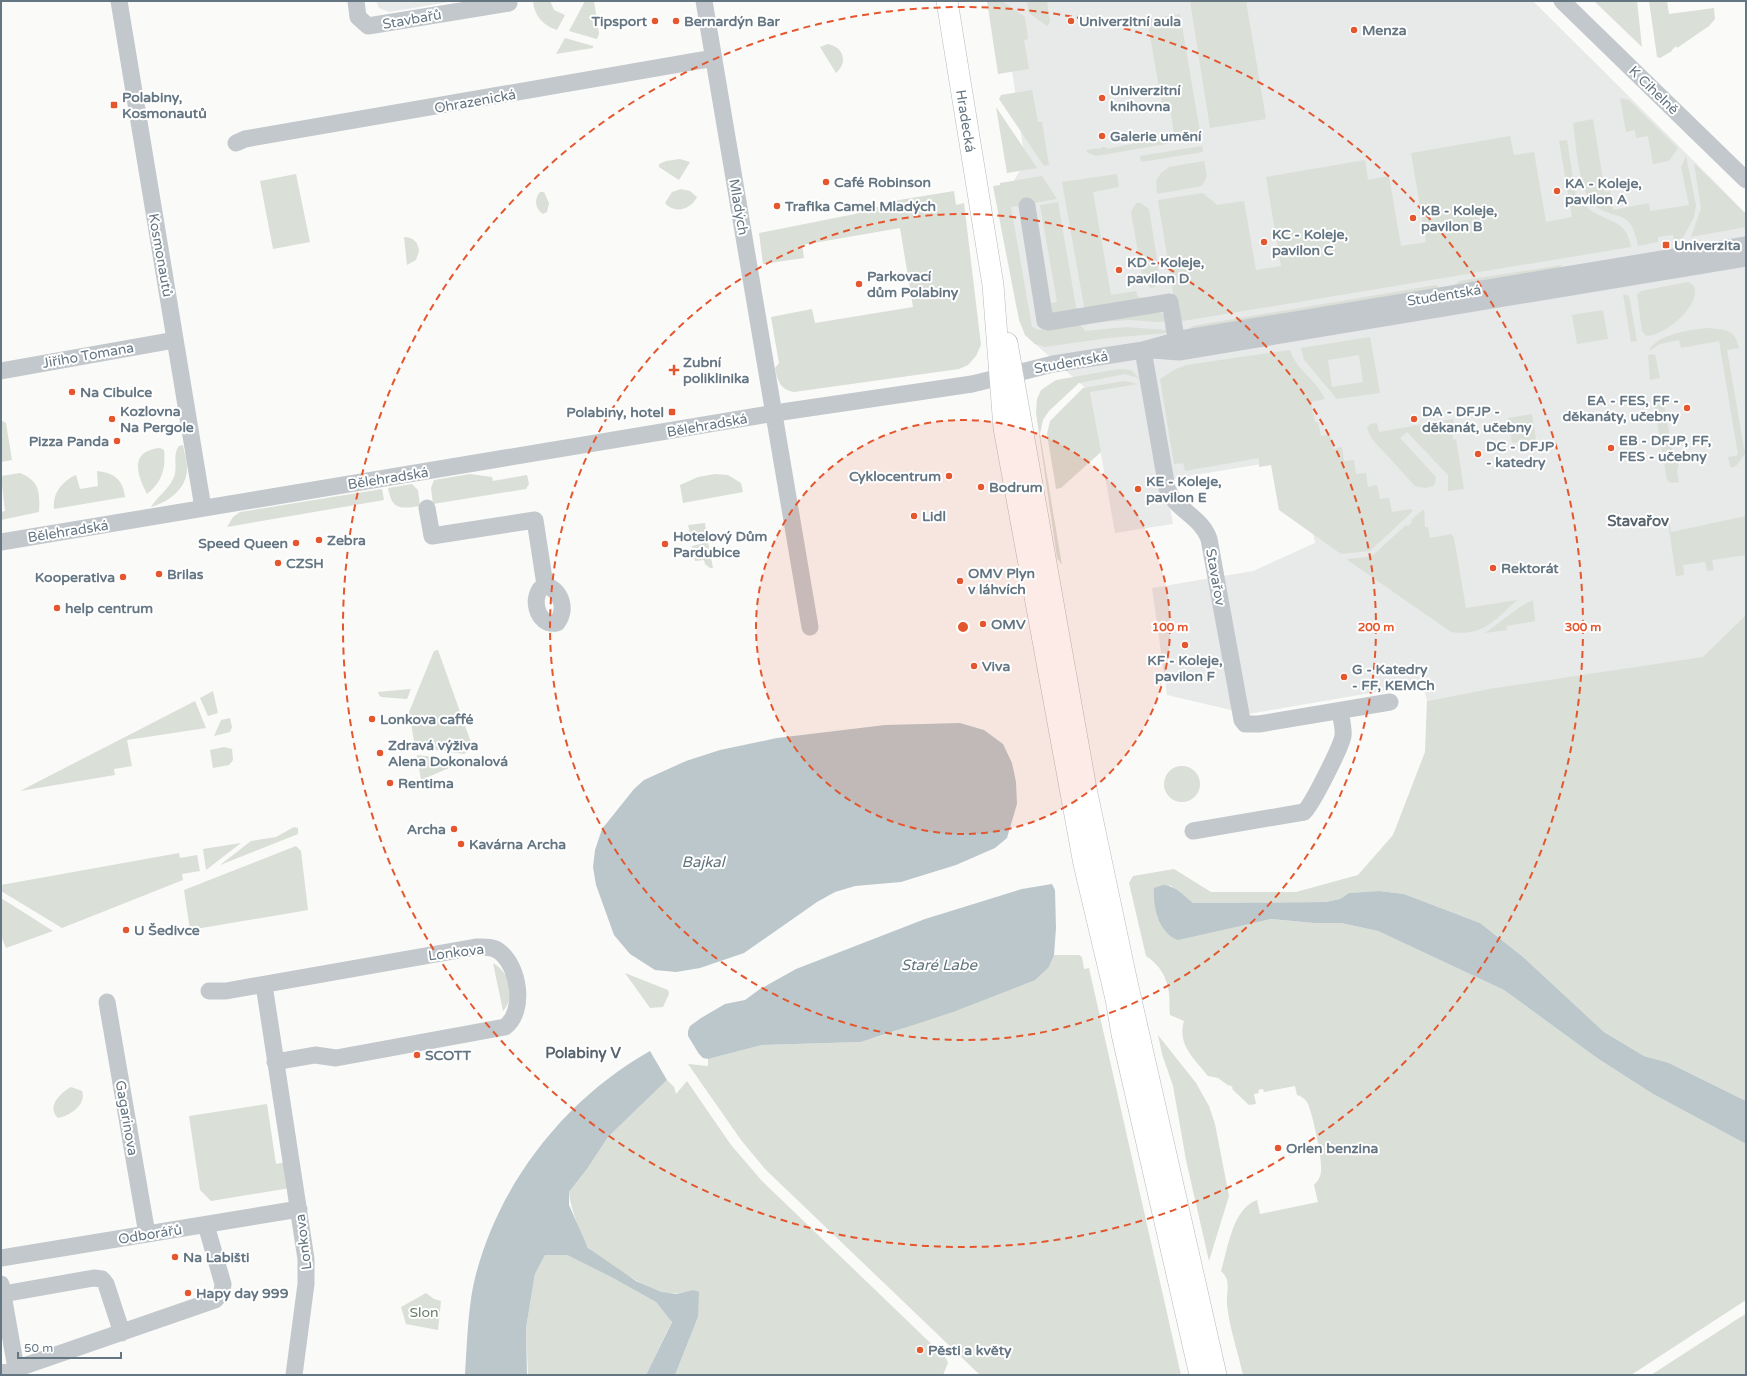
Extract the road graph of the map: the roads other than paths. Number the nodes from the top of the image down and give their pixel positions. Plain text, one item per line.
1 (119, 1) edge
2 (356, 1) edge
3 (704, 1) edge
4 (947, 1) edge
5 (1562, 1) edge
6 (509, 3) dead end
7 (714, 58) junction
8 (236, 144) dead end
9 (1746, 180) edge
10 (1027, 206) dead end
11 (1746, 245) edge
12 (1746, 258) edge
13 (175, 340) junction
14 (1178, 346) junction
15 (1143, 350) junction
16 (1, 371) edge
17 (1006, 375) junction
18 (775, 413) junction
19 (203, 508) junction
20 (427, 508) dead end
21 (1, 542) edge
22 (545, 585) dead end
23 (810, 628) dead end
24 (1390, 702) dead end
25 (1340, 711) junction
26 (1193, 832) dead end
27 (264, 985) junction
28 (209, 991) dead end
29 (107, 1002) dead end
30 (275, 1062) junction
31 (299, 1209) junction
32 (206, 1224) junction
33 (146, 1234) junction
34 (1, 1258) edge
35 (2, 1289) edge
36 (122, 1333) junction
37 (9, 1371) edge
38 (294, 1375) edge
39 (1200, 1375) edge
40 (1216, 1375) edge

1 - 13 street, Kosmonautů
2 - 6 street, Stavbařů
3 - 7 street, Mladých
4 - 17 main road, Hradecká
5 - 9 street, K Cihelně
7 - 8 street, Ohrazenická
7 - 18 street, Mladých
10 - 14 street
11 - 14 street, Studentská
12 - 14 street, Studentská
13 - 16 street, Jiřího Tomana
13 - 19 street, Kosmonautů
14 - 15 street, Studentská
15 - 17 street, Studentská
15 - 25 street, Stavařov
17 - 18 street, Bělehradská
17 - 39 main road
17 - 40 main road
18 - 19 street, Bělehradská
18 - 23 street
19 - 21 street, Bělehradská
20 - 22 street
24 - 25 street, Stavařov
25 - 26 street
27 - 28 street, Lonkova
27 - 30 street, Lonkova
27 - 30 street, Lonkova
29 - 33 street, Gagarinova
30 - 31 street, Lonkova
31 - 32 street, Odborářů
31 - 38 street, Lonkova
32 - 33 street, Odborářů
32 - 36 street
33 - 34 street, Odborářů
35 - 36 street
35 - 37 street
36 - 37 street

